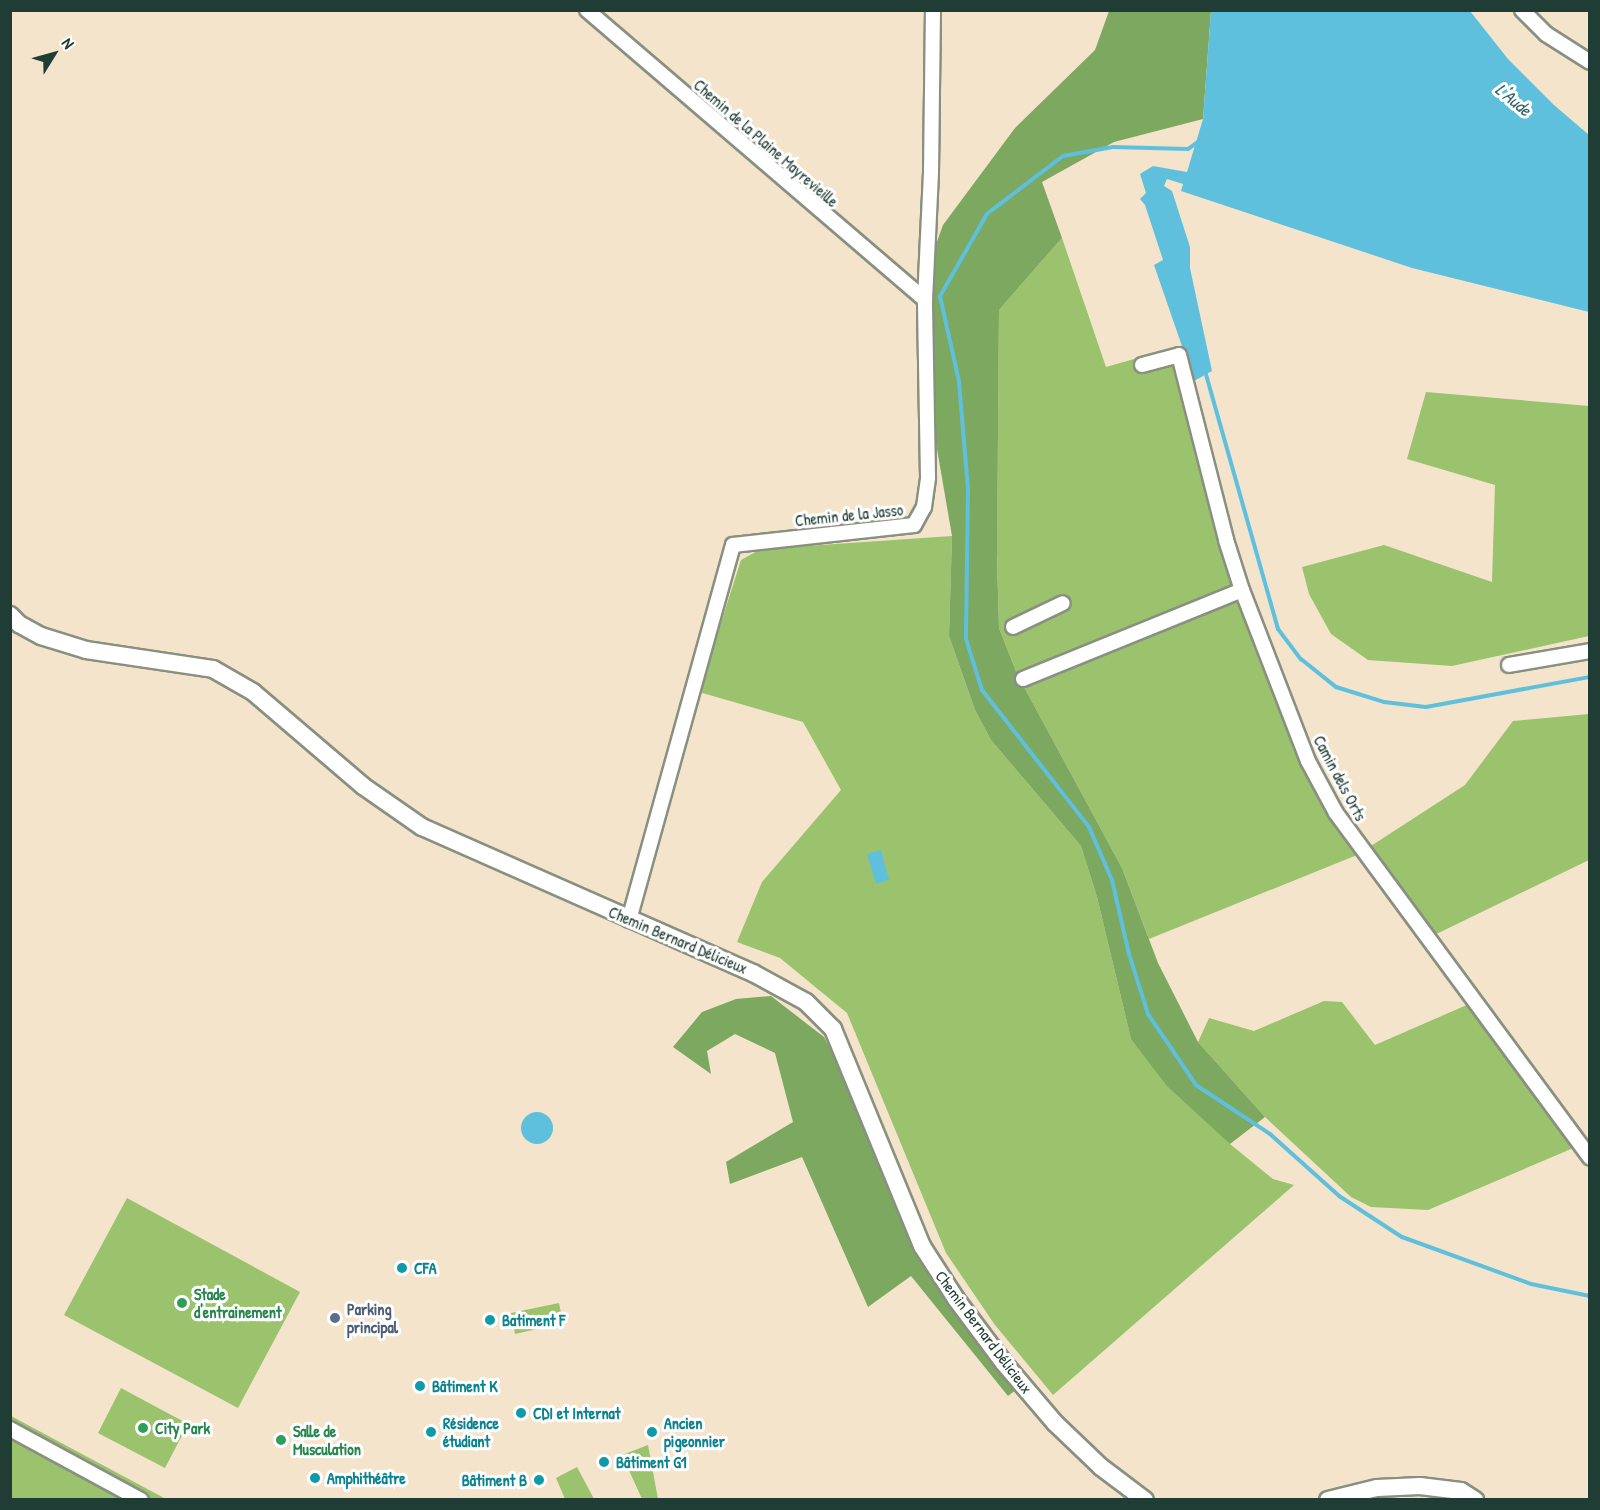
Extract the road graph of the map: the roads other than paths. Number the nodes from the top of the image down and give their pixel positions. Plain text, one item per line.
1 (587, 10) edge
2 (933, 10) edge
3 (1522, 10) edge
4 (1590, 62) edge
5 (925, 300) junction
6 (1142, 365) dead end
7 (1242, 590) junction
8 (1063, 603) dead end
9 (10, 615) edge
10 (1013, 627) dead end
11 (1590, 651) edge
12 (1509, 665) dead end
13 (1023, 679) dead end
14 (629, 920) junction
15 (1590, 1158) edge
16 (10, 1429) edge
17 (141, 1500) edge
18 (1145, 1500) edge
19 (1328, 1500) edge
20 (1475, 1500) edge

1 - 5 street, Chemin de la Plaine Mayrevieille
2 - 5 street, Chemin de la Jasso
3 - 4 street
5 - 14 street, Chemin de la Jasso
6 - 7 street, Camin dels Orts
7 - 13 street
7 - 15 street, Camin dels Orts
8 - 10 street
9 - 14 street, Chemin Bernard Délicieux
11 - 12 street
14 - 18 street, Chemin Bernard Délicieux
16 - 17 street
19 - 20 street

